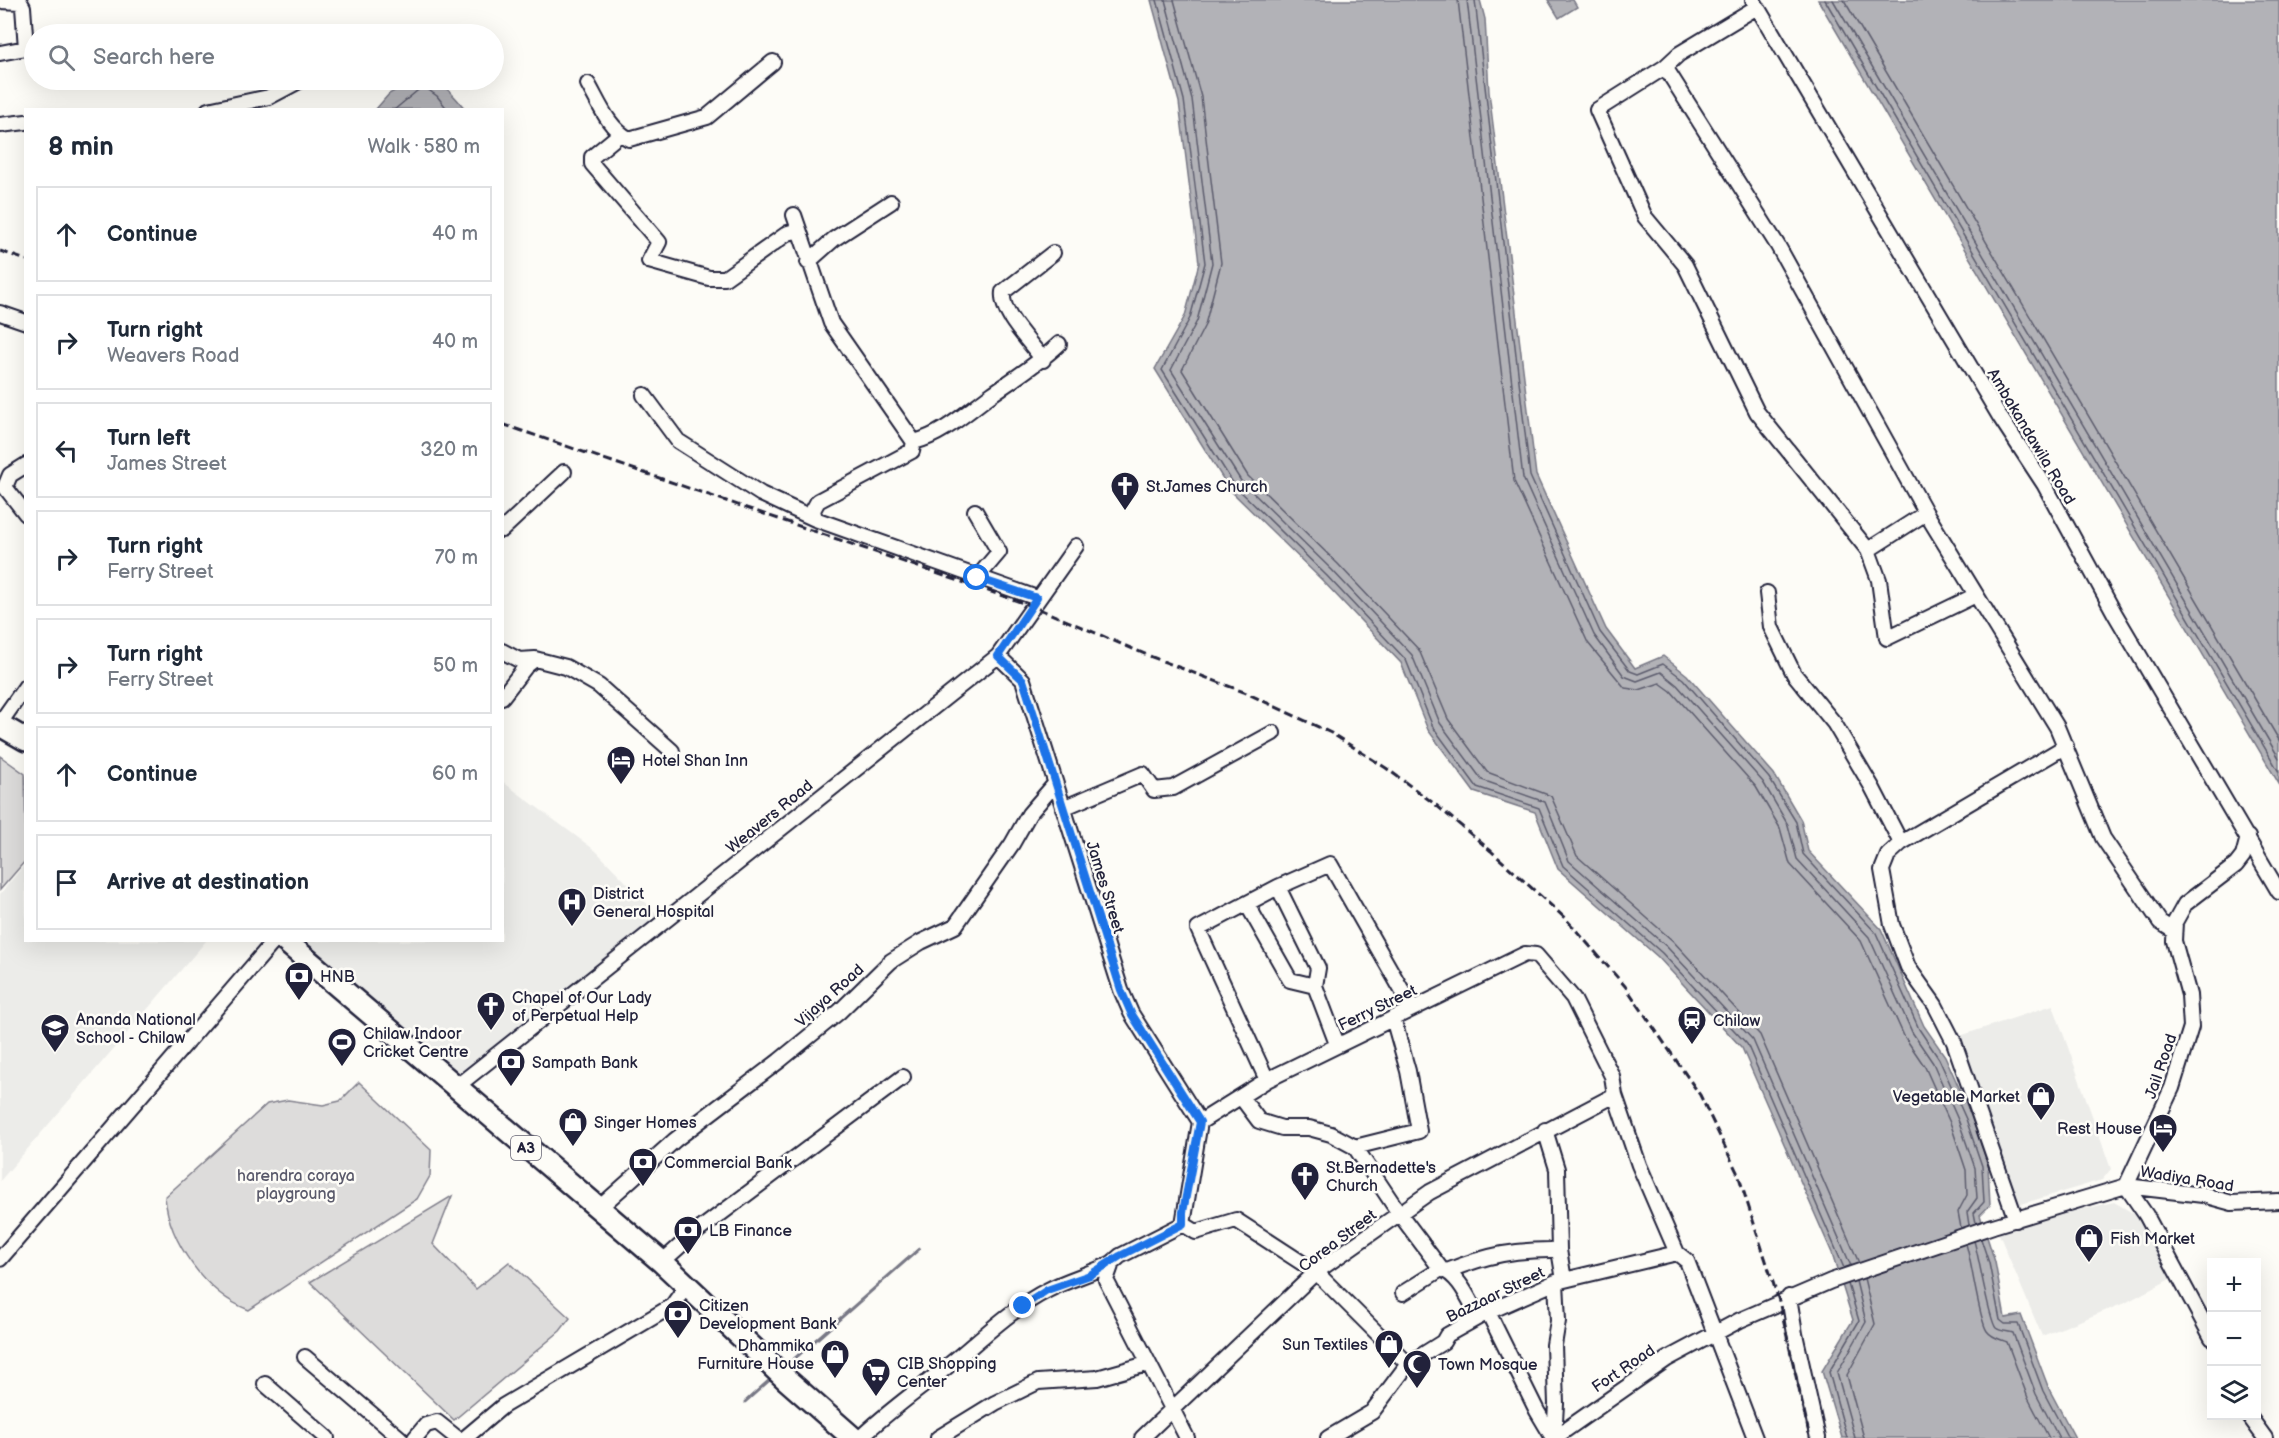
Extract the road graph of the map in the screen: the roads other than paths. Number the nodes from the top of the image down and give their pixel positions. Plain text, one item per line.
1 (0, 2) edge
2 (1755, 4) edge
3 (24, 24) edge
4 (24, 48) edge
5 (0, 53) edge
6 (772, 62) dead end
7 (1665, 67) junction
8 (588, 84) dead end
9 (283, 90) edge
10 (269, 98) junction
11 (218, 108) edge
12 (276, 108) edge
13 (24, 122) edge
14 (0, 125) edge
15 (620, 134) junction
16 (891, 202) dead end
17 (794, 215) dead end
18 (799, 230) junction
19 (1053, 253) dead end
20 (808, 262) junction
21 (0, 314) edge
22 (24, 321) edge
23 (1059, 344) dead end
24 (1042, 360) junction
25 (644, 395) dead end
26 (914, 442) junction
27 (24, 466) edge
28 (564, 472) dead end
29 (24, 511) edge
30 (975, 511) dead end
31 (1926, 513) junction
32 (815, 519) junction
33 (504, 528) edge
34 (1076, 546) dead end
35 (1868, 550) junction
36 (977, 578) junction
37 (1767, 593) dead end
38 (1976, 596) junction
39 (1037, 598) junction
40 (504, 652) edge
41 (998, 656) junction
42 (535, 659) junction
43 (24, 689) edge
44 (504, 694) edge
45 (0, 724) edge
46 (1273, 733) dead end
47 (24, 739) edge
48 (2066, 746) junction
49 (672, 751) dead end
50 (1054, 785) junction
51 (1063, 808) junction
52 (2248, 837) junction
53 (1901, 843) junction
54 (1278, 887) junction
55 (2279, 892) edge
56 (1247, 904) junction
57 (2174, 931) junction
58 (273, 942) edge
59 (286, 942) edge
60 (1315, 986) junction
61 (1412, 1008) junction
62 (1393, 1018) junction
63 (1338, 1044) junction
64 (903, 1077) dead end
65 (1267, 1080) junction
66 (456, 1088) junction
67 (1615, 1095) junction
68 (1241, 1097) junction
69 (1200, 1122) junction
70 (1545, 1130) junction
71 (1355, 1147) junction
72 (2126, 1186) junction
73 (2279, 1201) edge
74 (598, 1209) junction
75 (1399, 1213) junction
76 (2016, 1220) junction
77 (1183, 1224) junction
78 (1559, 1250) junction
79 (1677, 1253) junction
80 (0, 1259) edge
81 (662, 1262) junction
82 (1112, 1263) junction
83 (1444, 1270) junction
84 (1316, 1272) junction
85 (1560, 1281) junction
86 (687, 1285) junction
87 (1402, 1293) dead end
88 (1790, 1297) junction
89 (1483, 1314) junction
90 (2207, 1330) edge
91 (1714, 1332) junction
92 (305, 1358) dead end
93 (1147, 1364) junction
94 (1408, 1364) junction
95 (266, 1384) dead end
96 (1171, 1412) junction
97 (2252, 1420) edge
98 (327, 1438) edge
99 (400, 1438) edge
100 (415, 1438) edge
101 (457, 1438) edge
102 (465, 1438) edge
103 (853, 1438) edge
104 (860, 1438) edge
105 (938, 1438) edge
106 (1142, 1438) edge
107 (1187, 1438) edge
108 (1328, 1438) edge
109 (1554, 1438) edge
110 (1755, 1438) edge
111 (1818, 1438) edge
112 (2265, 1438) edge

1 - 3 street
2 - 7 street
2 - 52 street, Ambakandawila Road
4 - 5 street
6 - 15 street
7 - 31 street
7 - 35 street
8 - 15 street
9 - 10 street
10 - 11 street
10 - 12 street
13 - 14 street
15 - 18 street
16 - 20 street
17 - 18 street
18 - 20 street
19 - 24 street
20 - 26 street
21 - 22 street
23 - 24 street
24 - 26 street
25 - 32 street
26 - 32 street
27 - 29 street
28 - 33 street
30 - 36 street
31 - 35 street
31 - 38 street
32 - 36 street
34 - 39 street, Weavers Road
35 - 38 street
36 - 39 street
37 - 53 street
38 - 48 street
39 - 41 street, Weavers Road
40 - 42 street
41 - 50 street, James Street
41 - 66 street, Weavers Road
42 - 44 street
42 - 49 street
43 - 45 street
45 - 47 highway
46 - 51 street
48 - 53 street
48 - 57 street
50 - 51 street, James Street
50 - 74 street, Vijaya Road
51 - 69 street, James Street
52 - 55 street, Ambakandawila Road
52 - 57 street
53 - 76 street
54 - 56 street
54 - 60 street
54 - 61 street
56 - 60 street
56 - 65 street
57 - 72 street, Jail Road
58 - 80 street
59 - 66 highway, A3
60 - 63 street
61 - 62 street, Ferry Street
61 - 67 street, Ferry Street
62 - 63 street, Ferry Street
62 - 71 street
63 - 65 street, Ferry Street
64 - 81 street
65 - 68 street, Ferry Street
66 - 74 highway, A3
67 - 70 street, Corea Street
67 - 79 street, Ferry Street
68 - 69 street, Ferry Street
68 - 71 street
69 - 77 street
70 - 75 street, Corea Street
70 - 78 street
71 - 75 street
72 - 73 street, Wadiya Road
72 - 76 street, Fort Road
72 - 90 street
74 - 81 highway, A3
75 - 83 street
75 - 84 street, Corea Street
76 - 88 street, Fort Road
77 - 82 street
77 - 84 street
78 - 83 street
78 - 85 street
79 - 85 street, Bazzaar Street
79 - 91 street, Ferry Street
81 - 86 highway, A3
82 - 93 street
82 - 104 street
83 - 87 street
83 - 89 street
84 - 94 street
84 - 96 street, Corea Street
85 - 89 street, Bazzaar Street
85 - 109 street
86 - 102 street
86 - 103 highway, A3
88 - 91 street, Fort Road
88 - 111 street
89 - 94 street, Bazzaar Street
89 - 109 street
91 - 109 street, Fort Road
91 - 110 street, Ferry Street
92 - 99 street
93 - 96 street
93 - 105 street
94 - 108 street, Bazzaar Street
95 - 98 street
96 - 106 street, Corea Street
96 - 107 street
97 - 112 street
100 - 101 street

